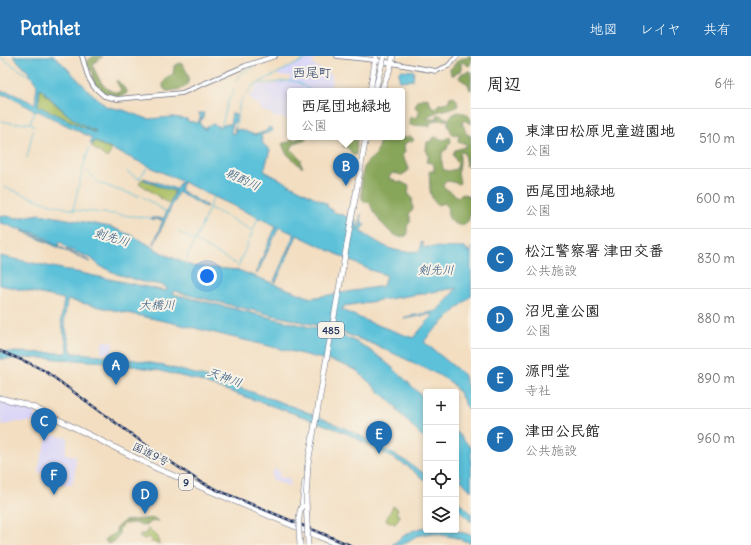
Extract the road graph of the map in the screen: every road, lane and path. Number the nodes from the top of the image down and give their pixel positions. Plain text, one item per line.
1 (82, 56) edge
2 (275, 56) edge
3 (336, 56) edge
4 (384, 56) edge
5 (393, 56) edge
6 (457, 56) edge
7 (376, 58) edge
8 (392, 63) junction
9 (371, 88) edge
10 (376, 88) edge
11 (382, 88) edge
12 (365, 140) edge
13 (0, 398) edge
14 (308, 465) junction
15 (302, 506) junction
16 (300, 545) edge
17 (303, 545) edge
18 (308, 545) edge
19 (338, 545) edge

1 - 2 main road
3 - 7 main road
4 - 10 highway, bridge
5 - 8 highway
6 - 8 main road
7 - 8 main road
7 - 9 highway
8 - 11 highway
12 - 14 highway, 485
13 - 19 highway, 国道9号 / 9
14 - 15 highway, 485, bridge
14 - 18 highway, bridge
15 - 16 highway, bridge
15 - 17 highway, 485, bridge

